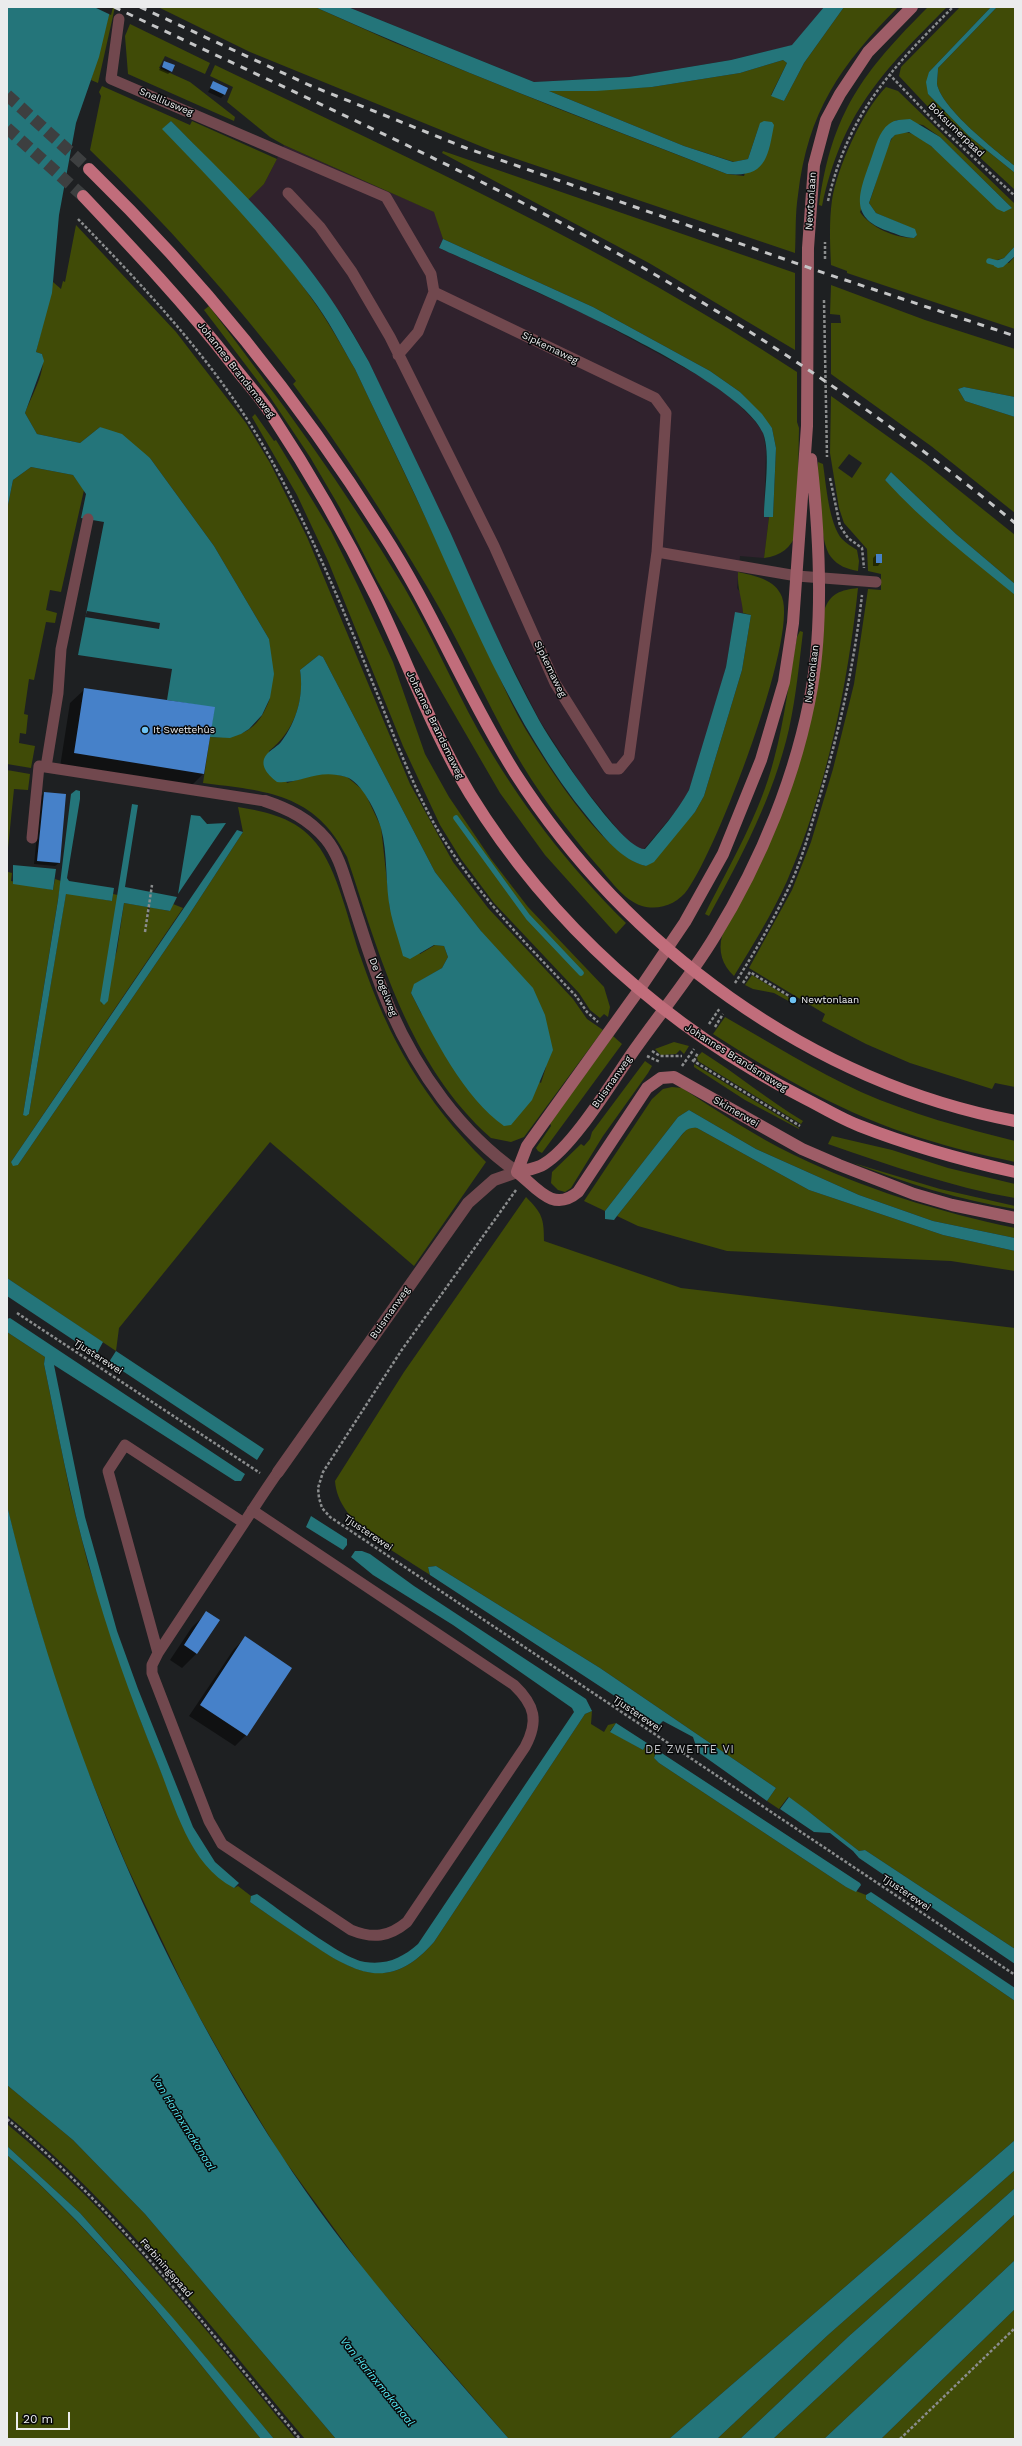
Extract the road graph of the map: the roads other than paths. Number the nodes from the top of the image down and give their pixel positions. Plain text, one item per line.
1 (912, 7) edge
2 (119, 19) dead end
3 (90, 169) tunnel mouth
4 (288, 193) dead end
5 (83, 196) tunnel mouth
6 (434, 292) junction
7 (398, 355) junction
8 (807, 426) junction
9 (88, 519) dead end
10 (657, 552) junction
11 (797, 576) junction
12 (819, 578) junction
13 (876, 582) dead end
14 (46, 767) junction
15 (265, 801) joint
16 (32, 838) dead end
17 (668, 949) junction
18 (693, 969) junction
19 (639, 990) junction
20 (663, 1010) junction
21 (1015, 1121) edge
22 (517, 1172) junction
23 (1015, 1172) edge
24 (1015, 1218) edge
25 (275, 1476) joint
26 (252, 1510) junction
27 (244, 1523) junction
28 (158, 1653) junction

1 - 8 street, Newtonlaan
2 - 6 lane, Snelliusweg
3 - 17 main road
4 - 7 lane, Sipkemaweg
5 - 19 main road, Johannes Brandsmaweg
6 - 7 lane
6 - 10 lane, Sipkemaweg
7 - 10 lane, Sipkemaweg
8 - 11 street, Newtonlaan
8 - 12 street, Newtonlaan
9 - 14 lane
10 - 11 lane
11 - 12 lane
11 - 17 street, Newtonlaan
12 - 13 lane
12 - 18 street, Newtonlaan
14 - 15 lane
14 - 16 lane
15 - 22 street, De Vogelweg
17 - 18 main road
17 - 19 street, Newtonlaan
18 - 20 street, Newtonlaan
18 - 21 main road
19 - 20 main road, Johannes Brandsmaweg
19 - 22 street
20 - 22 street, Buismanweg
20 - 23 main road, Johannes Brandsmaweg
22 - 24 street, Skimerwei
22 - 25 street, Buismanweg
25 - 26 lane
26 - 27 lane
26 - 28 lane
27 - 28 lane
27 - 28 lane

